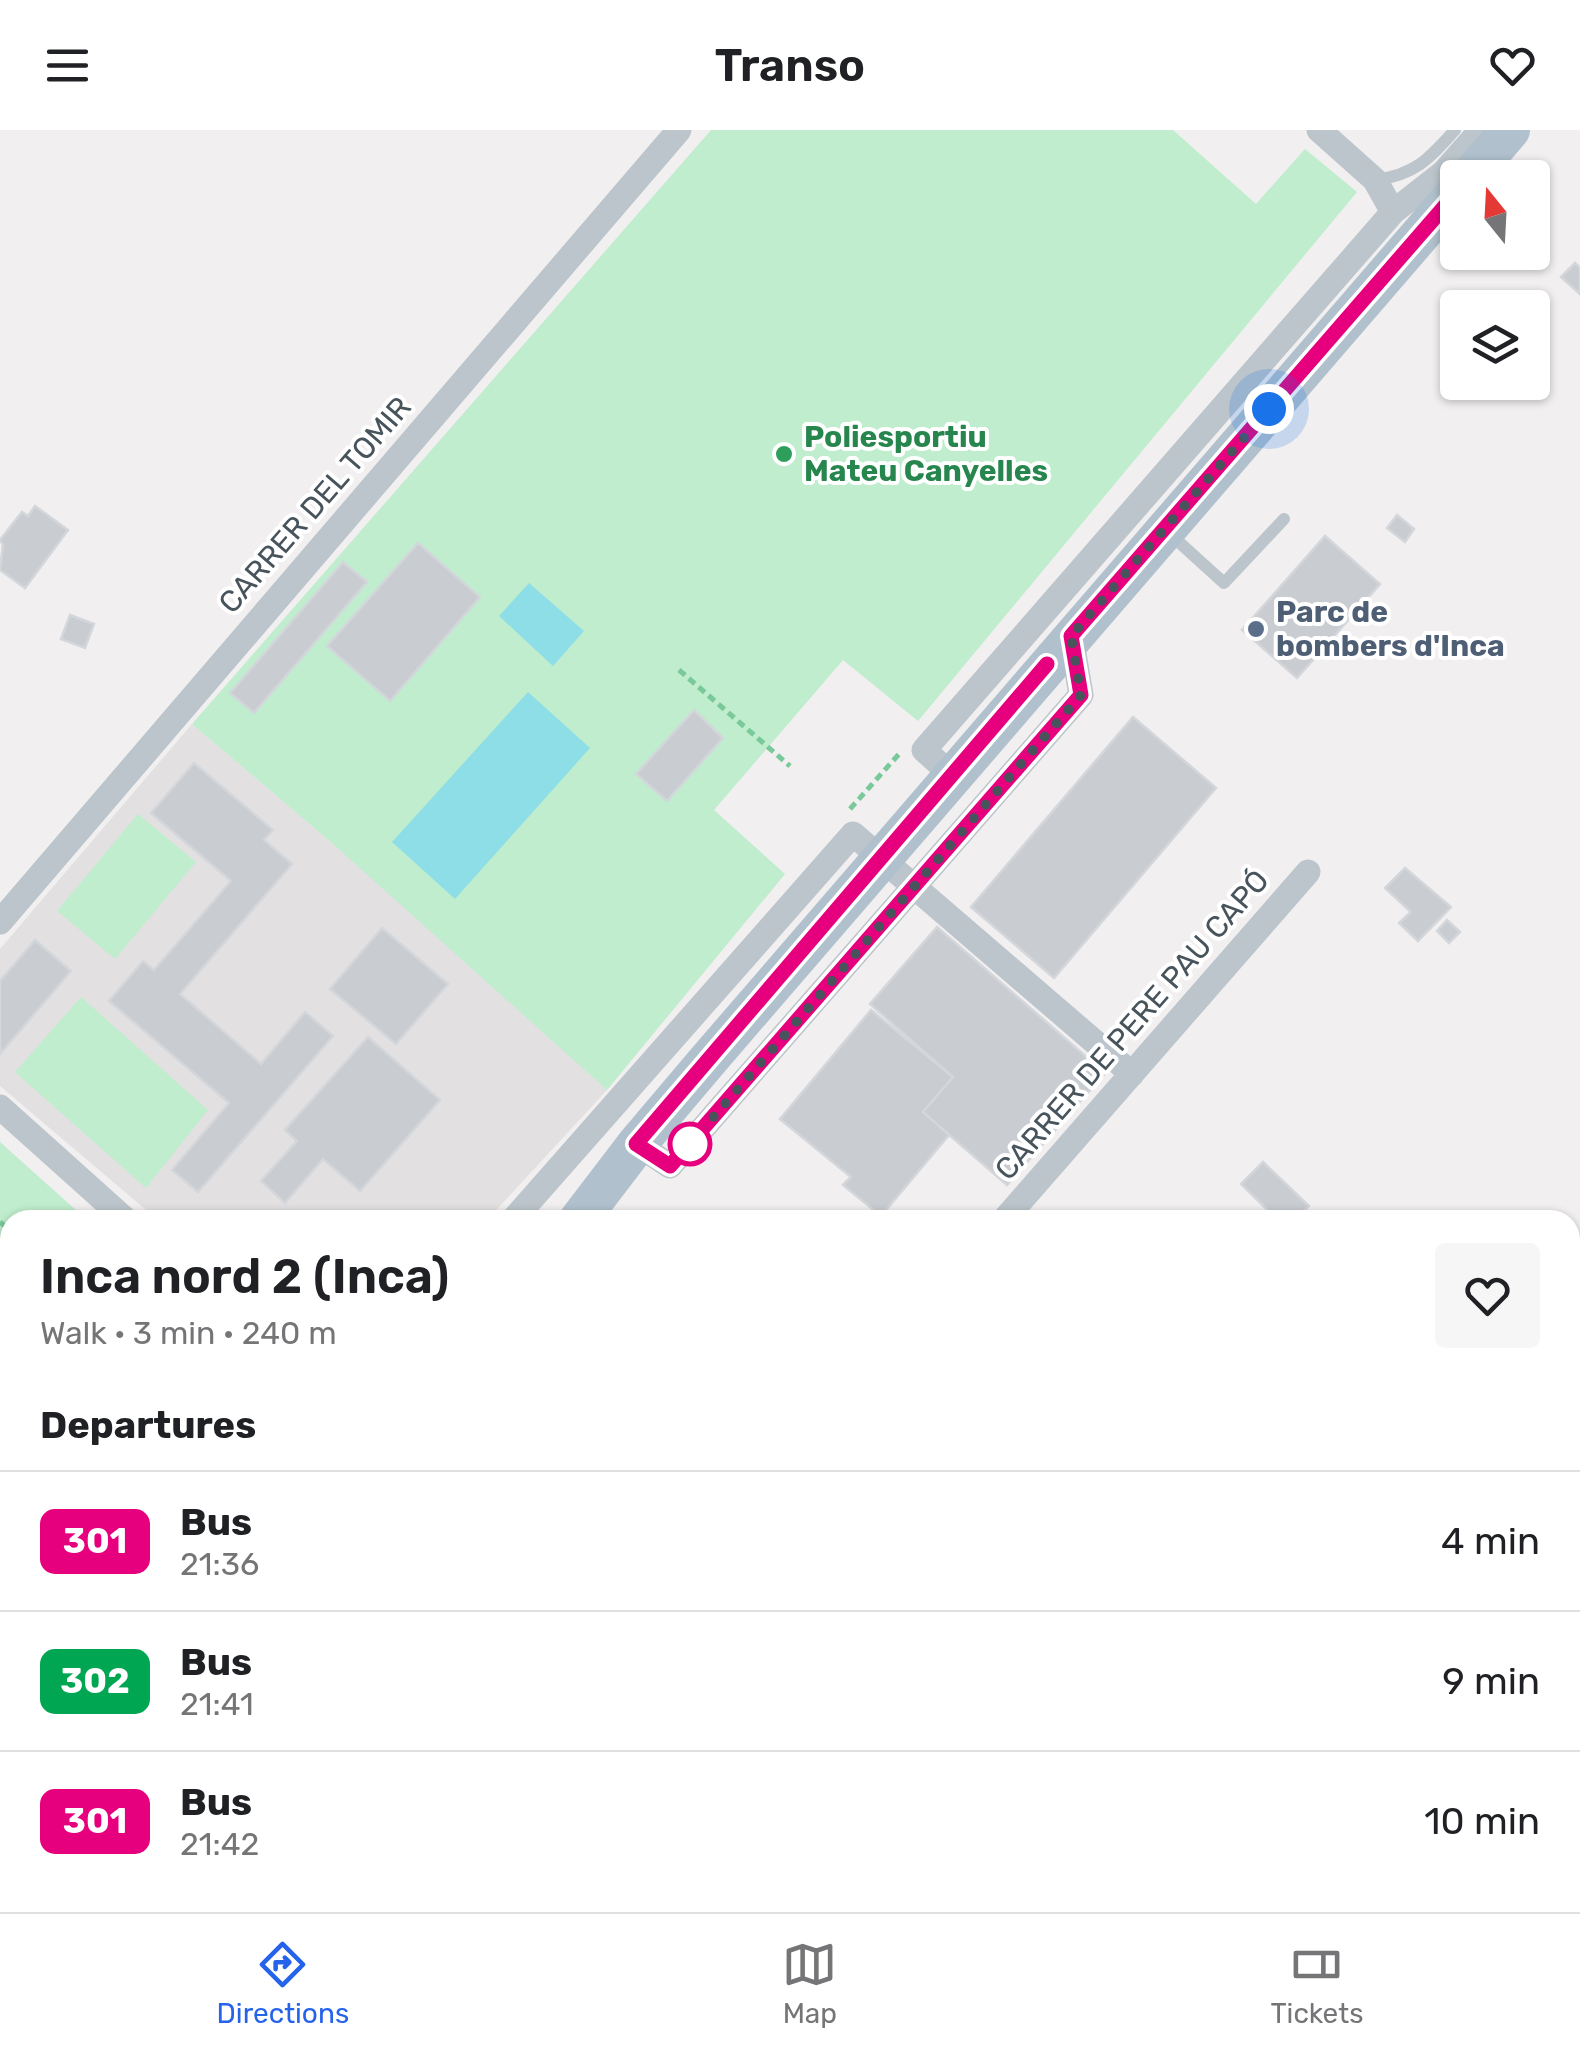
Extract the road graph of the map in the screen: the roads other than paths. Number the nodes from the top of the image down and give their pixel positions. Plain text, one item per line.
1 (679, 130) edge
2 (1319, 130) edge
3 (1455, 130) edge
4 (1481, 130) edge
5 (1510, 130) edge
6 (1484, 160) edge
7 (1375, 180) junction
8 (1393, 212) junction
9 (1440, 212) edge
10 (1284, 519) dead end
11 (1165, 529) junction
12 (1071, 636) junction
13 (952, 775) junction
14 (880, 858) junction
15 (1308, 872) dead end
16 (915, 886) junction
17 (0, 922) edge
18 (1132, 1074) junction
19 (0, 1107) edge
20 (636, 1144) junction
21 (115, 1210) edge
22 (523, 1210) edge
23 (584, 1210) edge
24 (1013, 1210) edge

1 - 17 street, CARRER DEL TOMIR
2 - 7 street
3 - 7 lane
4 - 8 street
5 - 6 main road
7 - 8 street
8 - 13 street
9 - 11 main road
10 - 11 lane
11 - 12 main road
12 - 13 main road
12 - 16 street
13 - 14 main road
14 - 16 street
14 - 20 main road
14 - 22 street
15 - 18 street, CARRER DE PERE PAU CAPÓ
16 - 18 street
16 - 20 street
18 - 24 street, CARRER DE PERE PAU CAPÓ
19 - 21 street
20 - 23 main road

